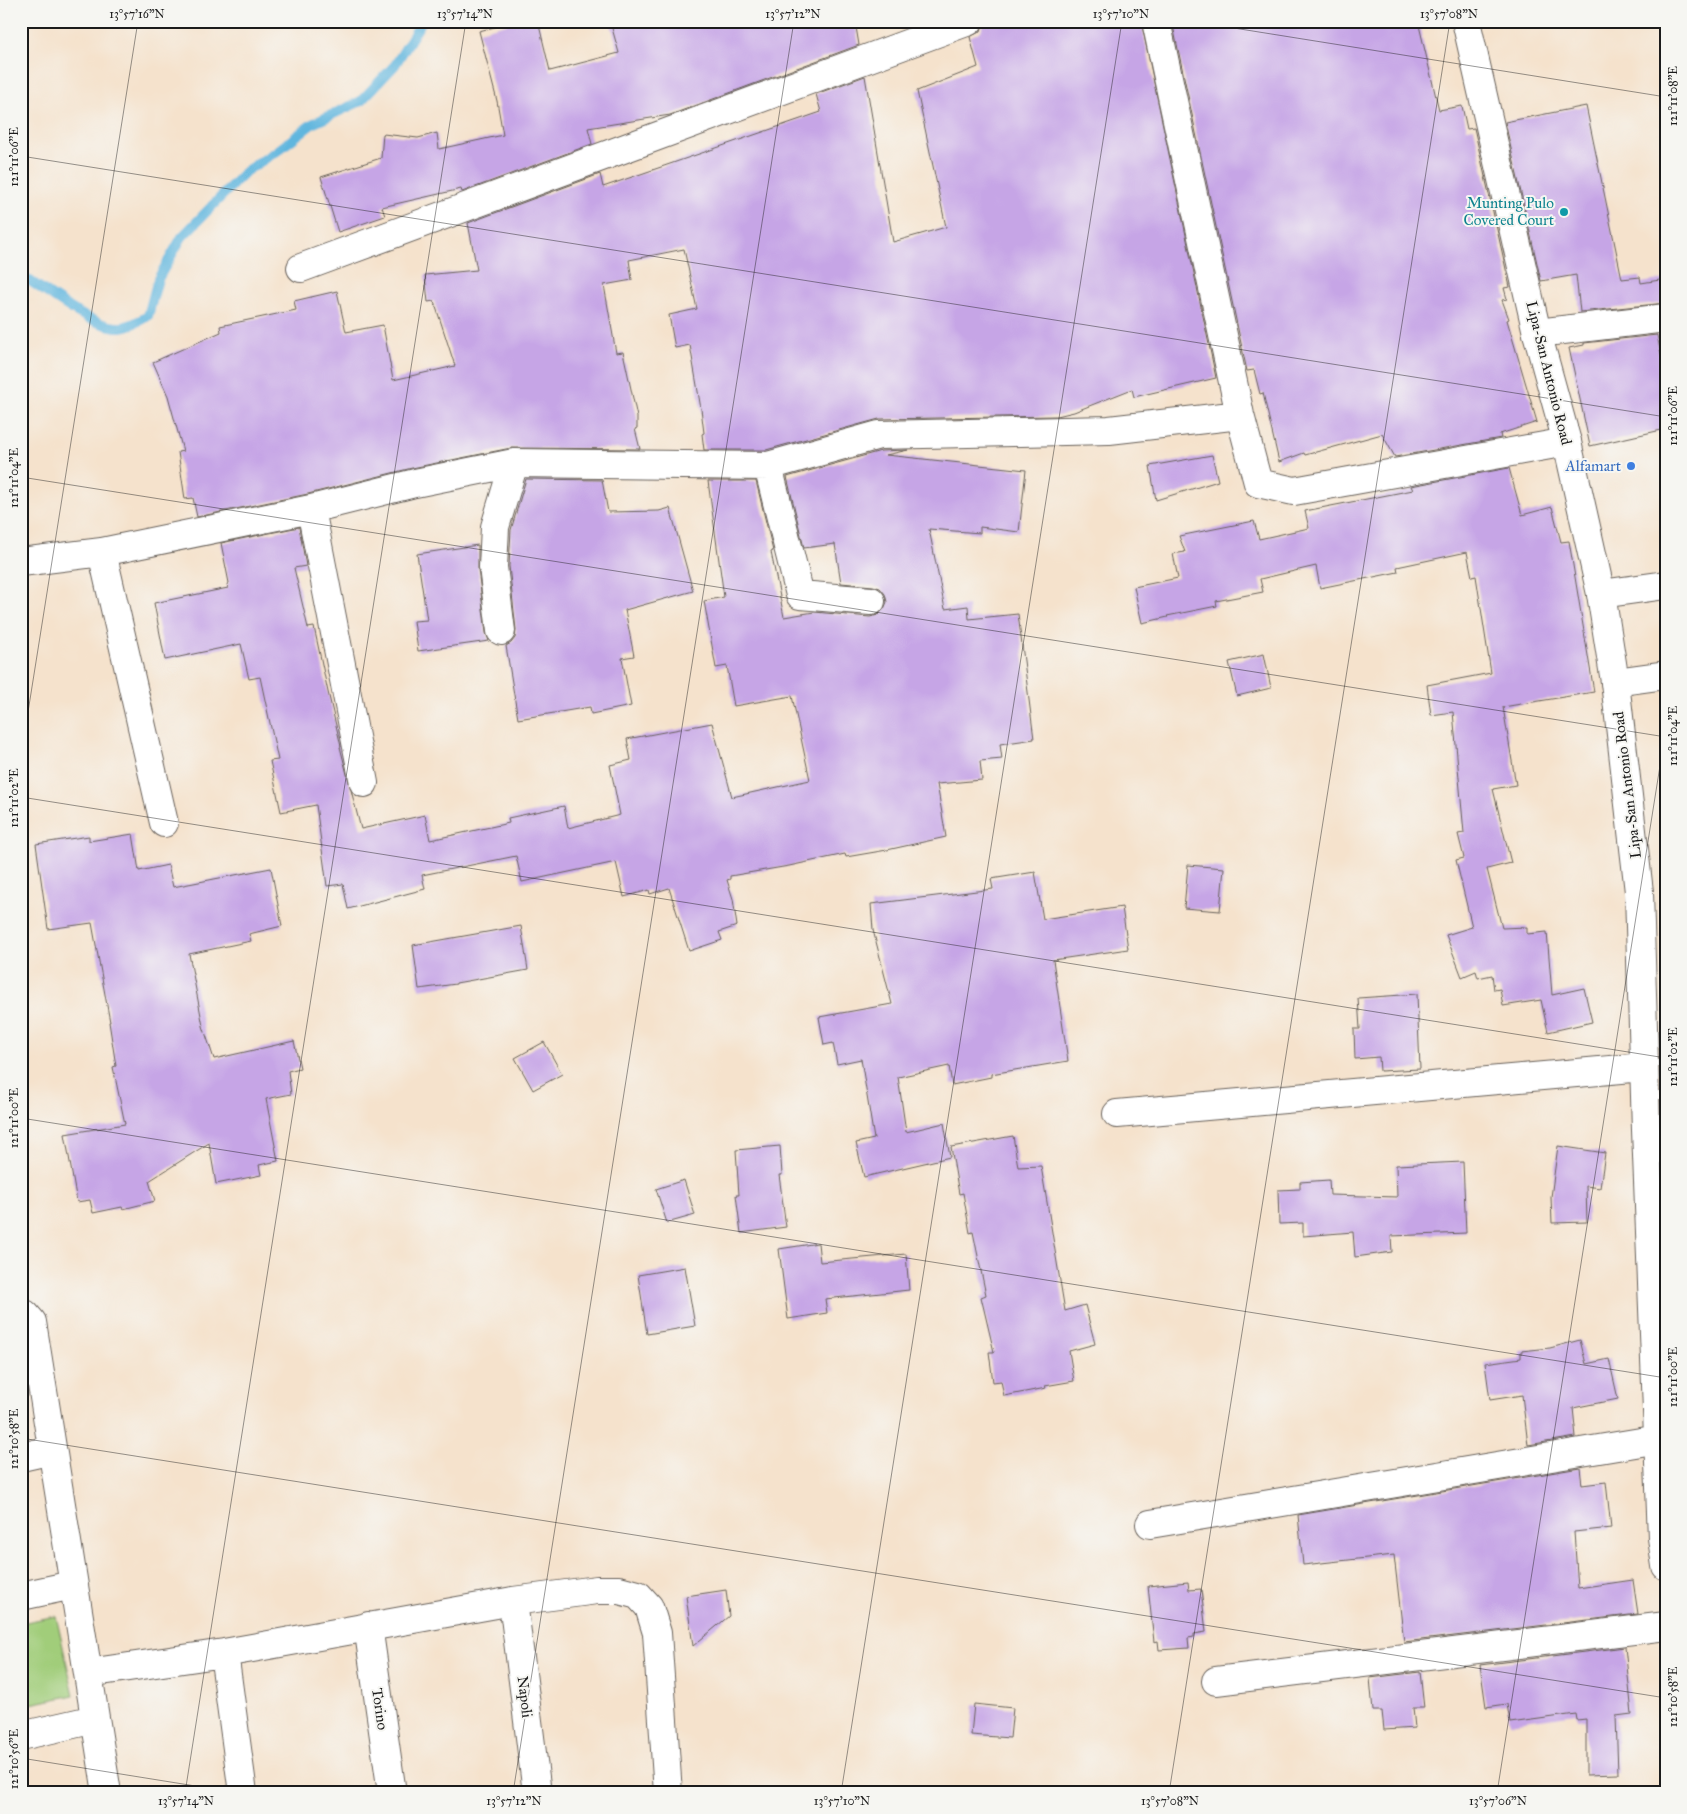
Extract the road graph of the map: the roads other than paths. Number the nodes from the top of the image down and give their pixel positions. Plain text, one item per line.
1 (969, 21) edge
2 (1156, 21) edge
3 (1466, 21) edge
4 (301, 268) dead end
5 (1666, 318) edge
6 (1537, 333) junction
7 (1240, 415) junction
8 (1567, 442) junction
9 (514, 464) junction
10 (768, 466) junction
11 (311, 509) junction
12 (102, 552) junction
13 (21, 562) edge
14 (1666, 585) edge
15 (1601, 594) junction
16 (872, 601) dead end
17 (501, 631) dead end
18 (1666, 675) edge
19 (1615, 682) junction
20 (364, 783) dead end
21 (164, 823) dead end
22 (1644, 1067) junction
23 (1117, 1114) dead end
24 (21, 1313) edge
25 (1659, 1439) junction
26 (52, 1450) junction
27 (21, 1457) edge
28 (1150, 1524) dead end
29 (1666, 1566) edge
30 (73, 1585) junction
31 (21, 1596) edge
32 (513, 1601) junction
33 (368, 1626) junction
34 (1666, 1626) edge
35 (224, 1653) junction
36 (88, 1672) junction
37 (1216, 1681) dead end
38 (95, 1719) junction
39 (21, 1736) edge
40 (106, 1793) edge
41 (243, 1793) edge
42 (392, 1793) edge
43 (537, 1793) edge
44 (668, 1793) edge

1 - 4 street
2 - 7 street
3 - 6 street, Lipa-San Antonio Road
5 - 6 street
6 - 8 street, Lipa-San Antonio Road
7 - 8 street
7 - 10 street
8 - 15 street, Lipa-San Antonio Road
9 - 10 street
9 - 11 street
9 - 17 street
10 - 16 street
11 - 12 street
11 - 20 street
12 - 13 street
12 - 21 street
14 - 15 street
15 - 19 street, Lipa-San Antonio Road
18 - 19 street
19 - 22 street, Lipa-San Antonio Road
22 - 23 street
22 - 25 street, Lipa-San Antonio Road
24 - 26 street
25 - 28 street
25 - 29 street, Lipa-San Antonio Road
26 - 27 street
26 - 30 street
30 - 31 street
30 - 36 street
32 - 33 street
32 - 43 street, Napoli
32 - 44 street
33 - 35 street
33 - 42 street, Torino
34 - 37 street
35 - 36 street
35 - 41 street
36 - 38 street
38 - 39 street
38 - 40 street

